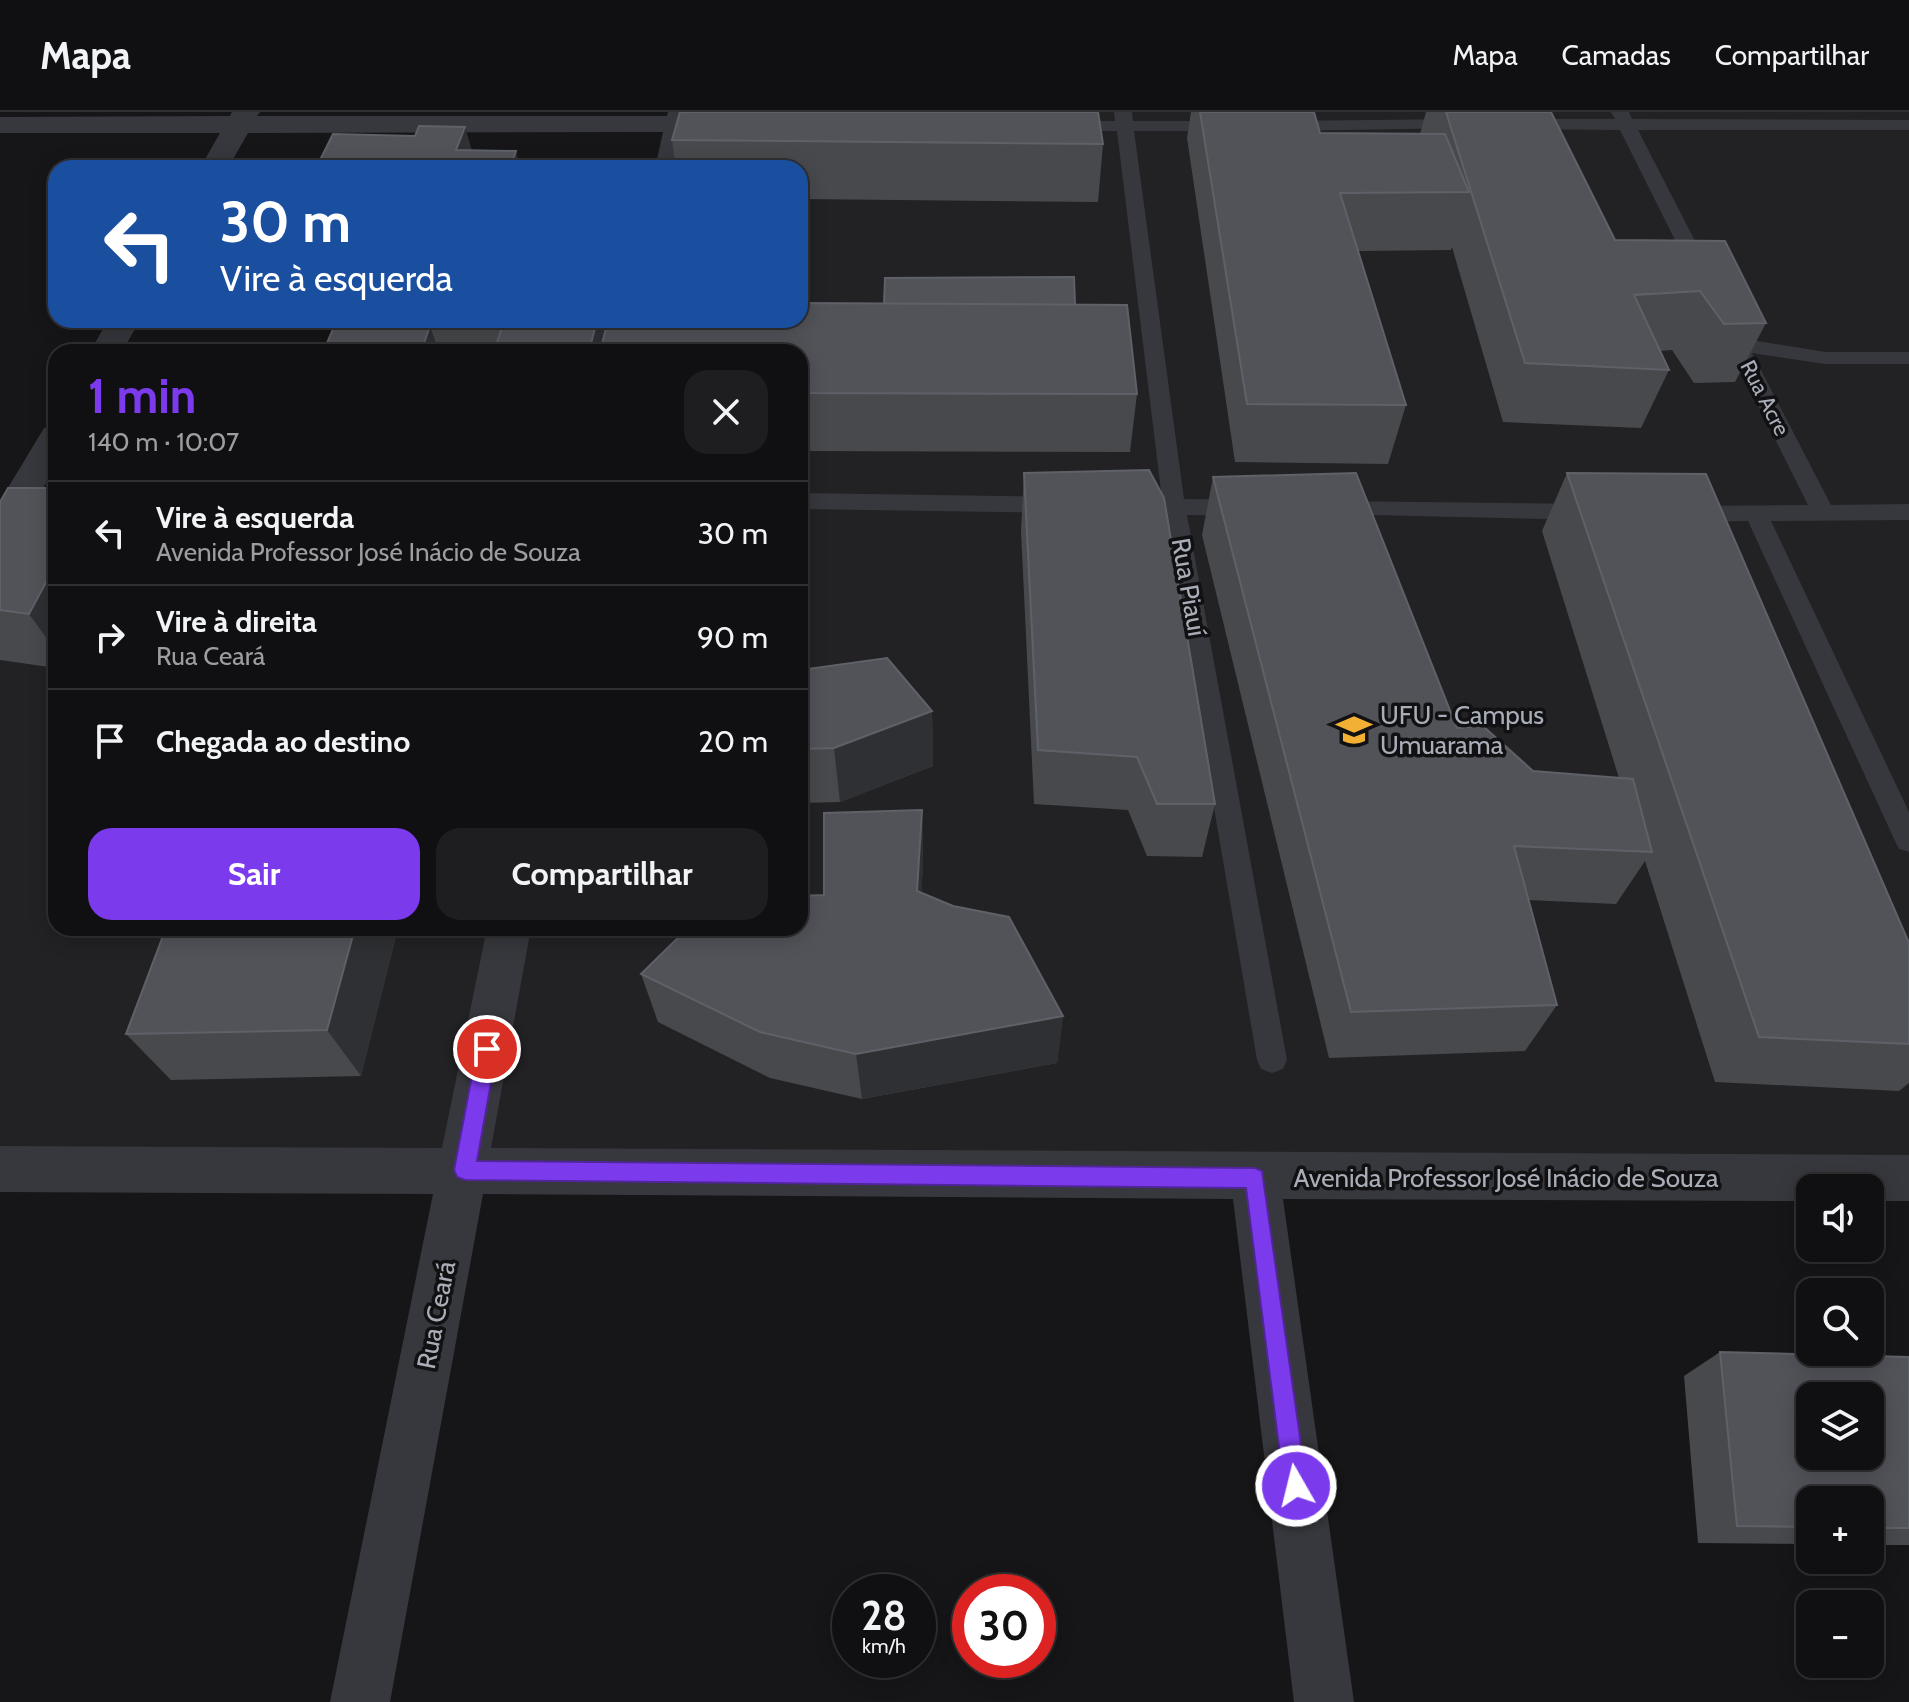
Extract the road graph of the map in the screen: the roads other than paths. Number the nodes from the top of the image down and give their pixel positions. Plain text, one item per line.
1 (1622, 117) edge
2 (243, 118) edge
3 (1124, 119) edge
4 (685, 120) edge
5 (0, 125) edge
6 (1909, 125) edge
7 (1047, 126) edge
8 (219, 160) edge
9 (672, 160) edge
10 (1737, 344) junction
11 (1909, 358) edge
12 (48, 448) edge
13 (808, 501) edge
14 (48, 503) edge
15 (1081, 505) edge
16 (1112, 506) edge
17 (1174, 507) junction
18 (1269, 508) edge
19 (1316, 509) edge
20 (6, 511) edge
21 (1823, 512) junction
22 (1909, 512) edge
23 (1615, 513) edge
24 (1662, 513) edge
25 (1757, 515) junction
26 (1909, 841) edge
27 (508, 936) edge
28 (1272, 1060) dead end
29 (0, 1169) edge
30 (465, 1170) junction
31 (1255, 1178) junction
32 (1909, 1178) edge
33 (360, 1702) edge
34 (1324, 1702) edge

1 - 3 lane
1 - 6 lane
1 - 10 lane, Rua Acre
2 - 4 street
2 - 5 street
2 - 8 street
3 - 7 lane
3 - 17 lane, Rua Piauí
4 - 9 street
10 - 11 lane
10 - 21 lane, Rua Acre
12 - 20 street
13 - 15 lane
14 - 20 street
16 - 17 lane
17 - 18 lane
17 - 28 lane, Rua Piauí
19 - 23 lane
21 - 22 lane
21 - 25 lane
24 - 25 lane
25 - 26 lane
27 - 30 street, Rua Ceará
29 - 30 street, Avenida Professor José Inácio de Souza
30 - 31 street, Avenida Professor José Inácio de Souza
30 - 33 street, Rua Ceará
31 - 32 street, Avenida Professor José Inácio de Souza
31 - 34 street

